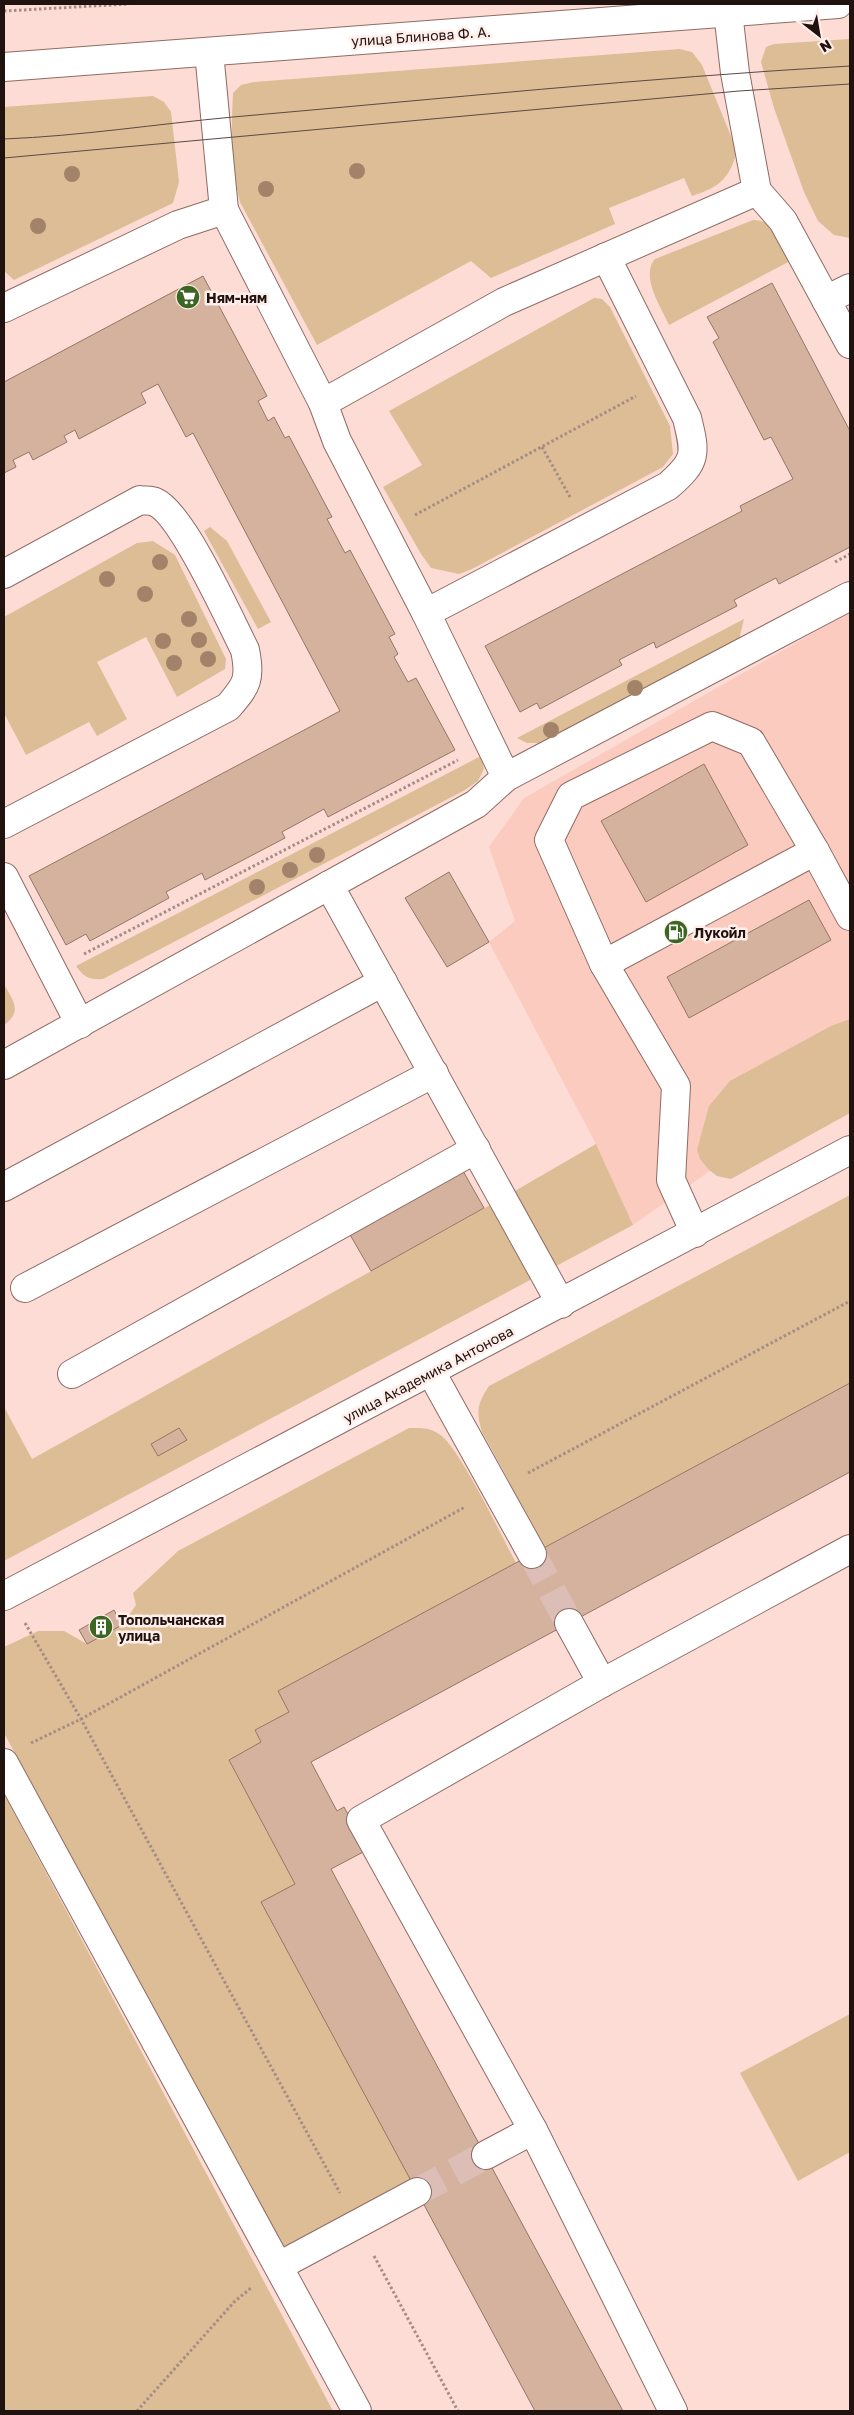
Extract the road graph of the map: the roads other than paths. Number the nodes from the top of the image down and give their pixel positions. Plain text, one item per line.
1 (838, 4) edge
2 (728, 12) junction
3 (209, 52) junction
4 (4, 67) edge
5 (757, 191) junction
6 (224, 210) junction
7 (606, 257) junction
8 (850, 288) edge
9 (826, 300) junction
10 (4, 308) edge
11 (850, 344) edge
12 (323, 403) junction
13 (4, 574) edge
14 (850, 596) edge
15 (426, 613) junction
16 (506, 777) junction
17 (4, 824) edge
18 (815, 851) junction
19 (4, 877) edge
20 (330, 885) junction
21 (850, 916) edge
22 (604, 964) junction
23 (383, 982) junction
24 (80, 1024) junction
25 (4, 1065) edge
26 (434, 1072) junction
27 (476, 1149) junction
28 (850, 1150) edge
29 (4, 1187) edge
30 (695, 1233) junction
31 (25, 1288) dead end
32 (561, 1304) junction
33 (431, 1372) junction
34 (72, 1374) dead end
35 (850, 1549) edge
36 (532, 1554) tunnel mouth
37 (6, 1594) edge
38 (569, 1623) tunnel mouth
39 (602, 1683) junction
40 (4, 1763) edge
41 (533, 2130) junction
42 (486, 2156) tunnel mouth
43 (417, 2192) tunnel mouth
44 (279, 2266) junction
45 (357, 2411) edge
46 (673, 2411) edge

1 - 2 main road, улица Блинова Ф. А.
2 - 3 main road, улица Блинова Ф. А.
2 - 5 main road
3 - 4 main road, улица Блинова Ф. А.
3 - 6 main road
5 - 7 main road
5 - 9 main road
6 - 10 main road
6 - 12 main road
7 - 12 main road
7 - 15 main road
8 - 9 main road
9 - 11 main road
12 - 15 main road
13 - 17 main road
14 - 16 main road
15 - 16 main road
16 - 20 main road
18 - 21 main road
18 - 22 main road
18 - 22 main road
19 - 24 main road
20 - 23 main road
20 - 24 main road
22 - 30 main road
23 - 26 main road
23 - 29 main road
24 - 25 main road
26 - 27 main road
26 - 31 main road
27 - 32 main road
27 - 34 main road
28 - 30 main road, улица Академика Антонова
30 - 32 main road, улица Академика Антонова
32 - 33 main road, улица Академика Антонова
33 - 36 main road
33 - 37 main road, улица Академика Антонова
35 - 39 main road
38 - 39 main road
39 - 41 main road
40 - 44 main road
41 - 42 main road
41 - 46 main road
43 - 44 main road
44 - 45 main road

